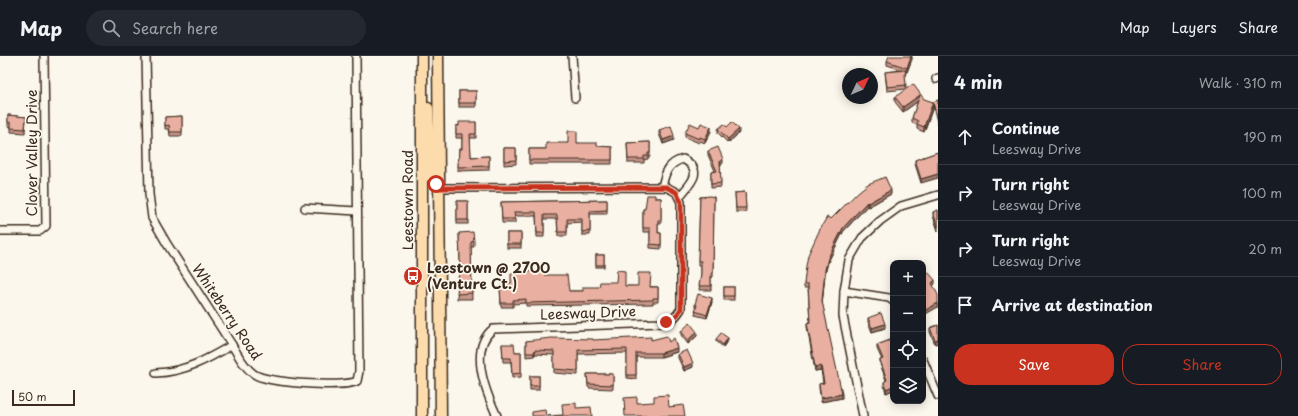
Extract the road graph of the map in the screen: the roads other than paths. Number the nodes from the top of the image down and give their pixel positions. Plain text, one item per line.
1 (44, 56) edge
2 (146, 56) edge
3 (356, 56) edge
4 (422, 56) edge
5 (438, 56) edge
6 (572, 56) edge
7 (422, 94) junction
8 (575, 98) dead end
9 (662, 187) junction
10 (440, 188) junction
11 (938, 195) edge
12 (679, 197) junction
13 (305, 208) dead end
14 (357, 211) junction
15 (0, 230) edge
16 (844, 291) junction
17 (890, 299) edge
18 (232, 345) junction
19 (926, 367) edge
20 (156, 373) dead end
21 (938, 396) edge
22 (422, 416) edge
23 (441, 416) edge
24 (497, 416) edge
25 (864, 416) edge

1 - 15 street, Clover Valley Drive
2 - 18 street, Whiteberry Road
3 - 14 street, Whiteberry Road
4 - 7 main road, Leestown Road
5 - 10 main road
6 - 8 street
7 - 10 main road
7 - 22 main road, Leestown Road
9 - 10 street
9 - 12 street
9 - 12 street
10 - 23 main road
11 - 16 street
12 - 24 street, Leesway Drive
13 - 14 street
14 - 18 street, Whiteberry Road
16 - 17 street
16 - 25 street
18 - 20 street
19 - 21 street

